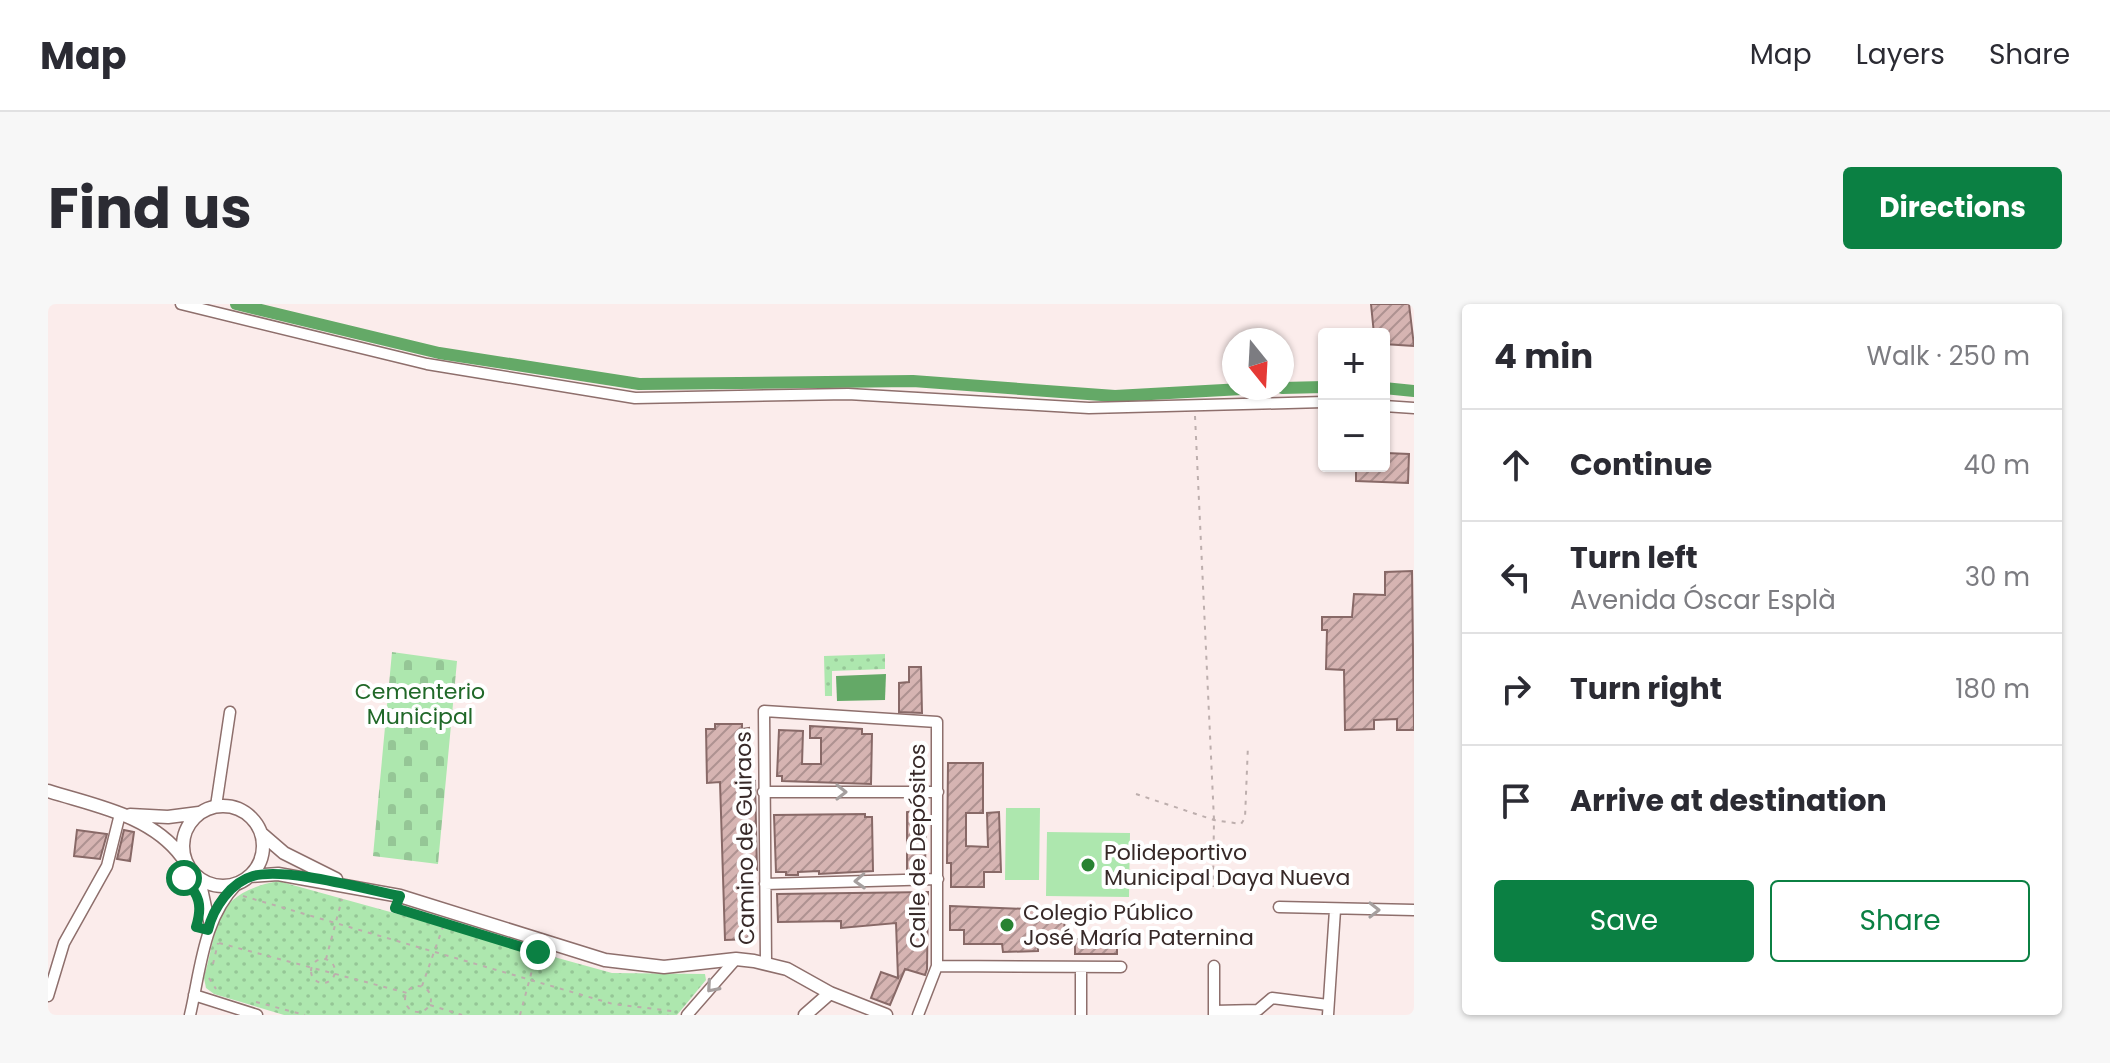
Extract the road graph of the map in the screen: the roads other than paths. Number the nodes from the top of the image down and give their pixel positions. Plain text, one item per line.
1 (181, 304) edge
2 (1318, 402) edge
3 (1390, 406) edge
4 (1414, 408) edge
5 (764, 711) joint
6 (230, 712) dead end
7 (48, 791) edge
8 (763, 792) junction
9 (938, 792) junction
10 (216, 806) junction
11 (199, 813) junction
12 (121, 814) junction
13 (262, 834) junction
14 (180, 863) junction
15 (250, 876) junction
16 (938, 879) junction
17 (196, 883) junction
18 (237, 884) junction
19 (765, 884) junction
20 (347, 890) junction
21 (1279, 907) dead end
22 (1335, 910) junction
23 (1414, 910) edge
24 (209, 926) junction
25 (736, 959) junction
26 (766, 963) junction
27 (937, 966) junction
28 (1214, 966) dead end
29 (1081, 967) junction
30 (1121, 967) dead end
31 (830, 993) junction
32 (194, 995) junction
33 (48, 996) edge
34 (863, 1010) edge
35 (1328, 1010) edge
36 (1214, 1013) edge
37 (190, 1015) edge
38 (257, 1015) edge
39 (687, 1015) edge
40 (805, 1015) edge
41 (886, 1015) edge
42 (918, 1015) edge
43 (1081, 1015) edge

1 - 2 street
3 - 4 street
5 - 8 street, Camino de Guiraos
5 - 9 street, Calle de Depósitos
6 - 10 street
7 - 12 street
8 -> 9 street
8 - 19 street, Camino de Guiraos
9 - 16 street, Calle de Depósitos
10 - 11 street
10 - 13 street
11 - 12 street
11 - 14 street
12 - 14 street
12 - 33 street
13 - 15 street
13 - 20 street
14 - 17 street
15 - 18 street
15 - 20 street
16 -> 19 street
16 - 27 street, Calle de Depósitos
17 - 18 street
17 - 24 street
18 - 24 street
19 - 26 street, Camino de Guiraos
20 - 25 street
21 - 22 street
22 -> 23 street
22 - 35 street
24 - 32 street
25 - 26 street
25 -> 39 street
26 - 31 street
27 - 29 street
27 - 42 street, Calle de Depósitos
28 - 36 street
29 - 30 street
29 - 43 street
31 - 34 street
31 - 40 street
32 - 37 street
32 - 38 street
34 - 41 street
35 - 36 street

